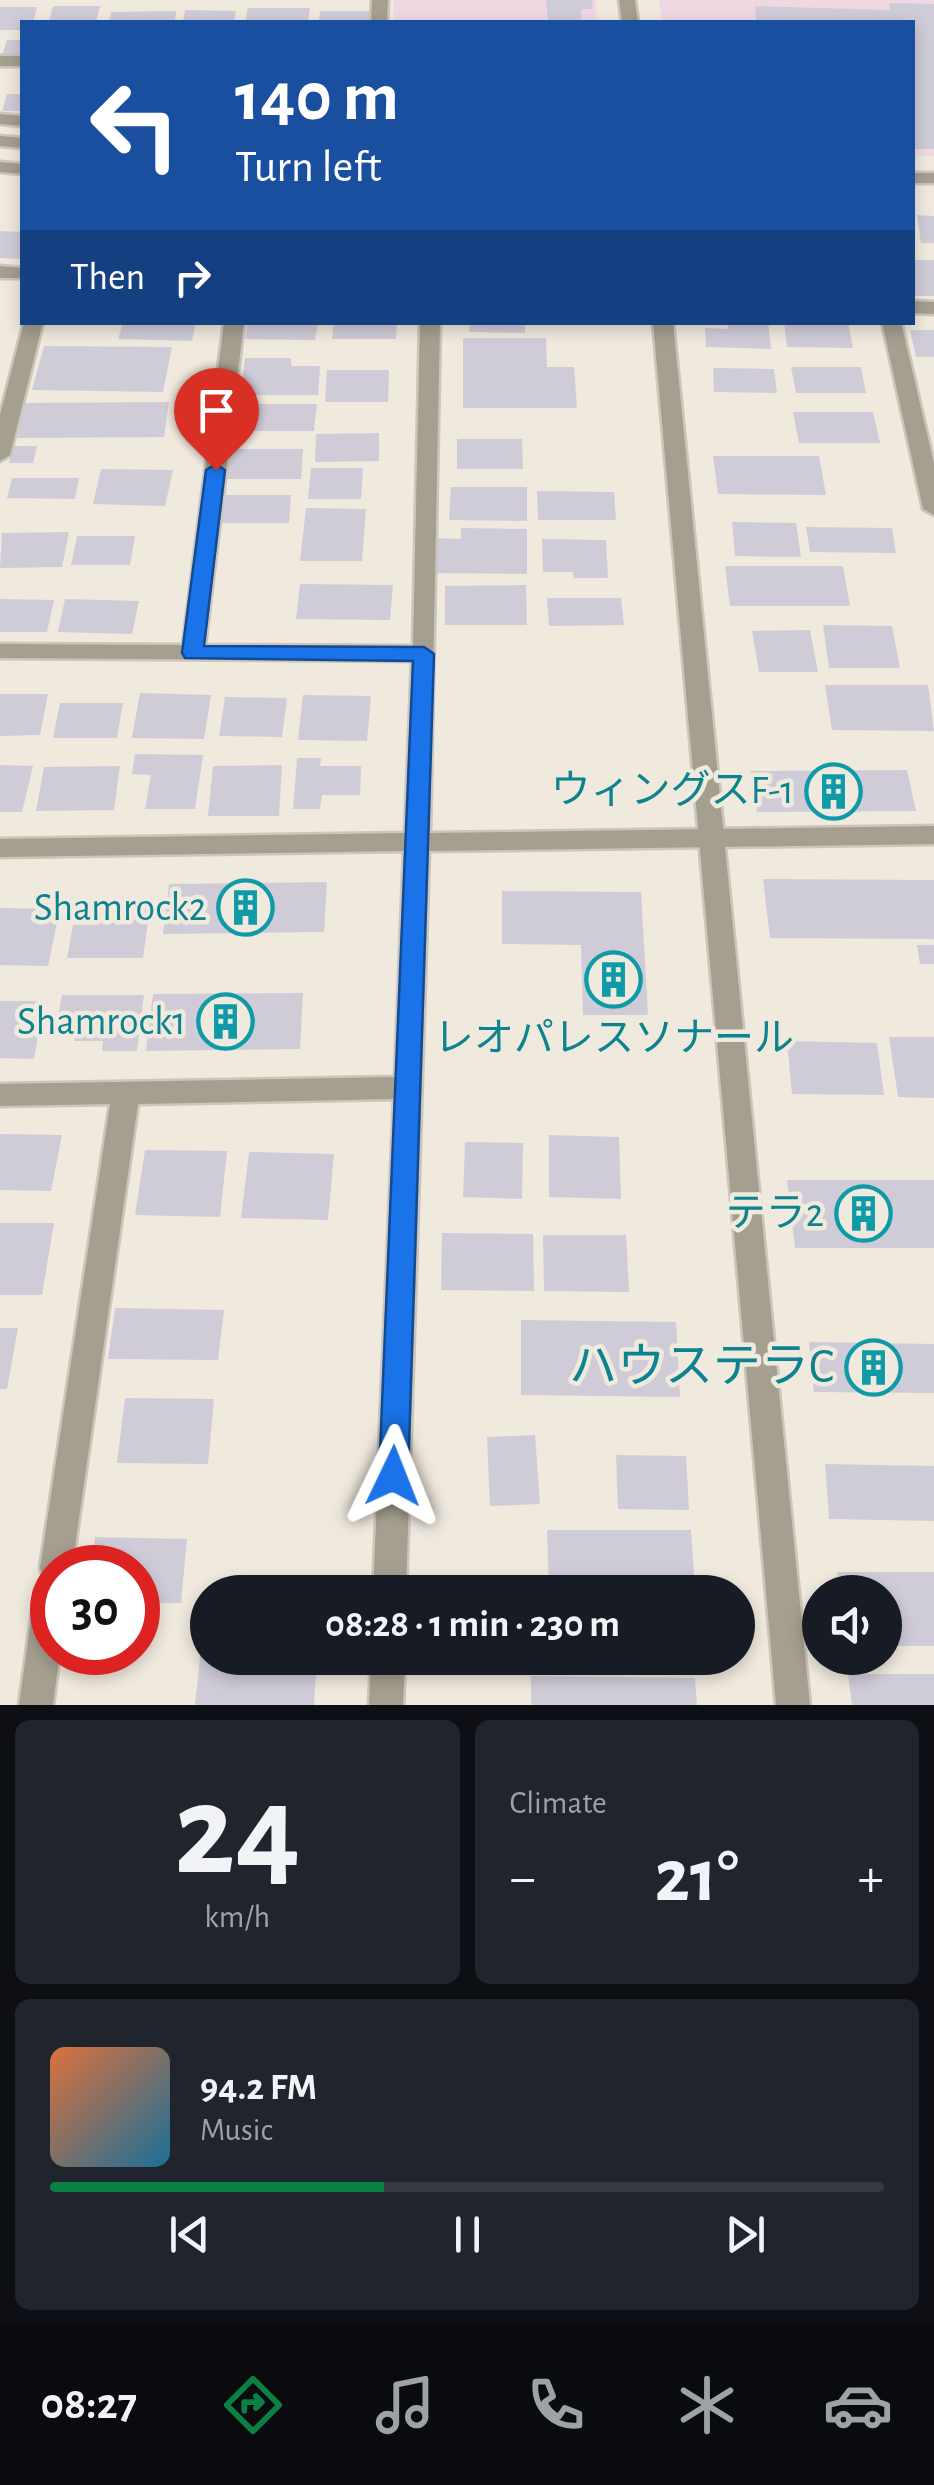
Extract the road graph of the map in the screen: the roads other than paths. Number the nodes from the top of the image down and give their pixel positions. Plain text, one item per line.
1 (33, 325) edge
2 (234, 325) edge
3 (430, 325) edge
4 (663, 325) edge
5 (892, 325) edge
6 (0, 455) edge
7 (934, 508) edge
8 (0, 651) edge
9 (193, 653) junction
10 (424, 654) junction
11 (934, 835) edge
12 (710, 840) junction
13 (414, 842) junction
14 (0, 848) edge
15 (406, 1088) junction
16 (126, 1091) junction
17 (0, 1095) edge
18 (59, 1545) edge
19 (391, 1575) edge
20 (40, 1675) edge
21 (387, 1675) edge
22 (36, 1705) edge
23 (386, 1705) edge
24 (794, 1705) edge

1 - 6 street
2 - 9 street
3 - 10 street
4 - 12 street
5 - 7 street
8 - 9 street
9 - 10 street
10 - 13 street
11 - 12 street
12 - 13 street
12 - 24 street
13 - 14 street
13 - 15 street
15 - 16 street
15 - 19 street
16 - 17 street
16 - 18 street
20 - 22 street
21 - 23 street

